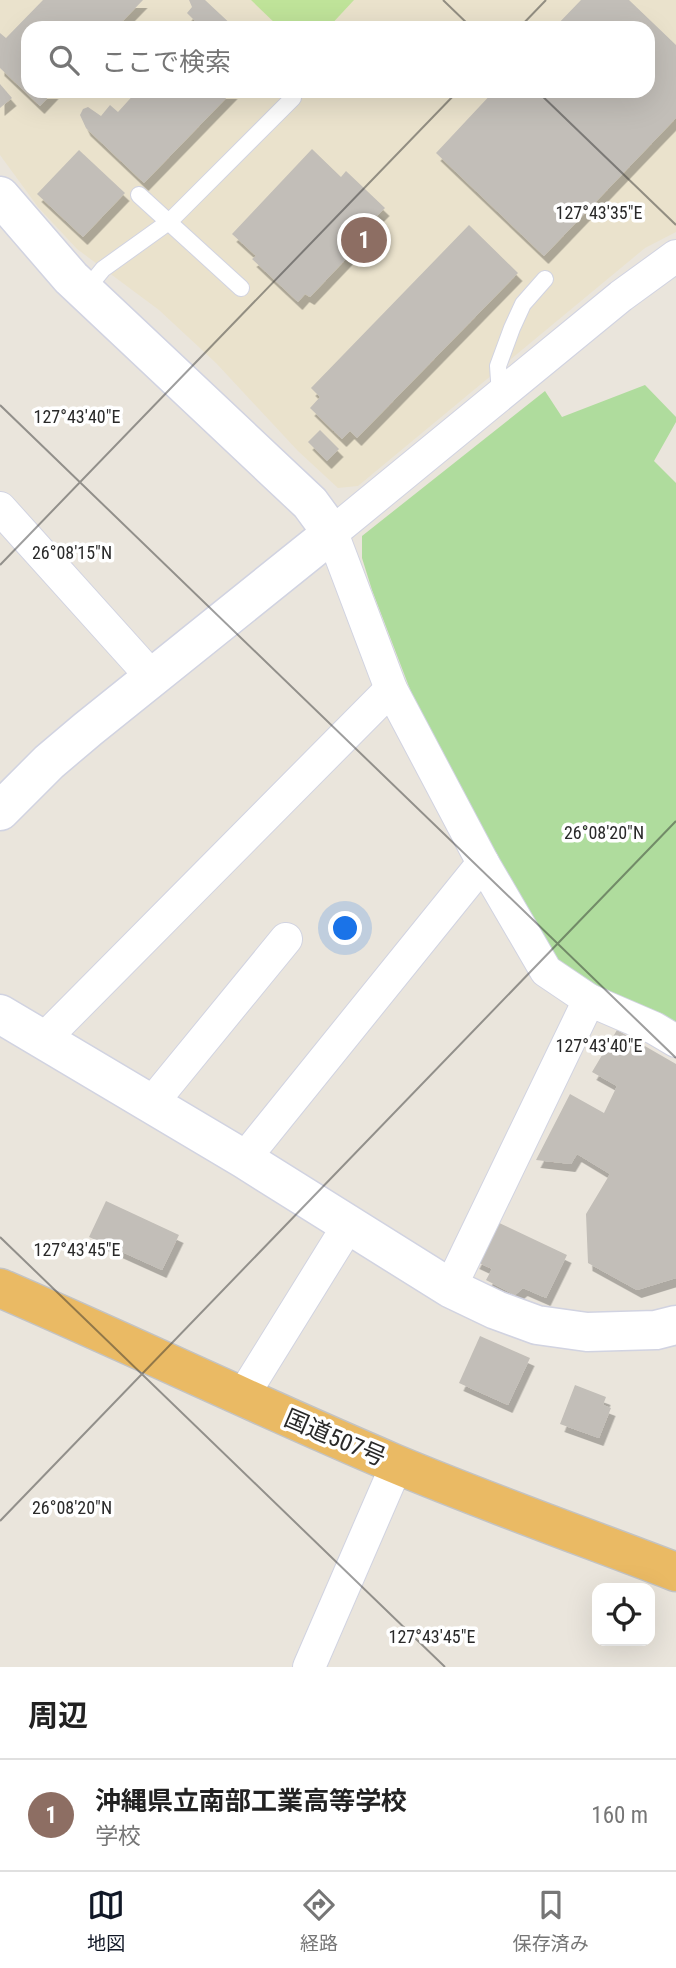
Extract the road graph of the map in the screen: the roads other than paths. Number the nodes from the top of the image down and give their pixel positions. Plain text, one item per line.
1 (293, 98) dead end
2 (139, 195) dead end
3 (0, 196) edge
4 (170, 222) junction
5 (670, 267) edge
6 (545, 279) dead end
7 (241, 288) dead end
8 (85, 291) junction
9 (500, 395) junction
10 (0, 508) edge
11 (332, 533) junction
12 (152, 677) junction
13 (391, 689) junction
14 (0, 811) edge
15 (483, 863) junction
16 (286, 939) dead end
17 (589, 1000) junction
18 (0, 1014) edge
19 (43, 1040) junction
20 (676, 1041) edge
21 (152, 1104) junction
22 (244, 1159) junction
23 (348, 1226) junction
24 (0, 1288) edge
25 (450, 1288) junction
26 (676, 1325) edge
27 (242, 1398) junction
28 (397, 1464) junction
29 (676, 1572) edge
30 (309, 1667) edge

1 - 4 lane
2 - 4 lane
3 - 8 street
4 - 7 lane
4 - 8 lane
5 - 9 street
6 - 9 lane
8 - 11 street
9 - 11 street
10 - 12 street
11 - 12 street
11 - 13 street
12 - 14 street
13 - 15 street
13 - 19 street
15 - 17 street
15 - 22 street
16 - 21 street
17 - 20 street
17 - 25 street
18 - 19 street
19 - 21 street
21 - 22 street
22 - 23 street
23 - 25 street
23 - 27 street
24 - 27 highway, 国道507号
25 - 26 street
27 - 28 highway, 国道507号
28 - 29 highway, 国道507号
28 - 30 street

